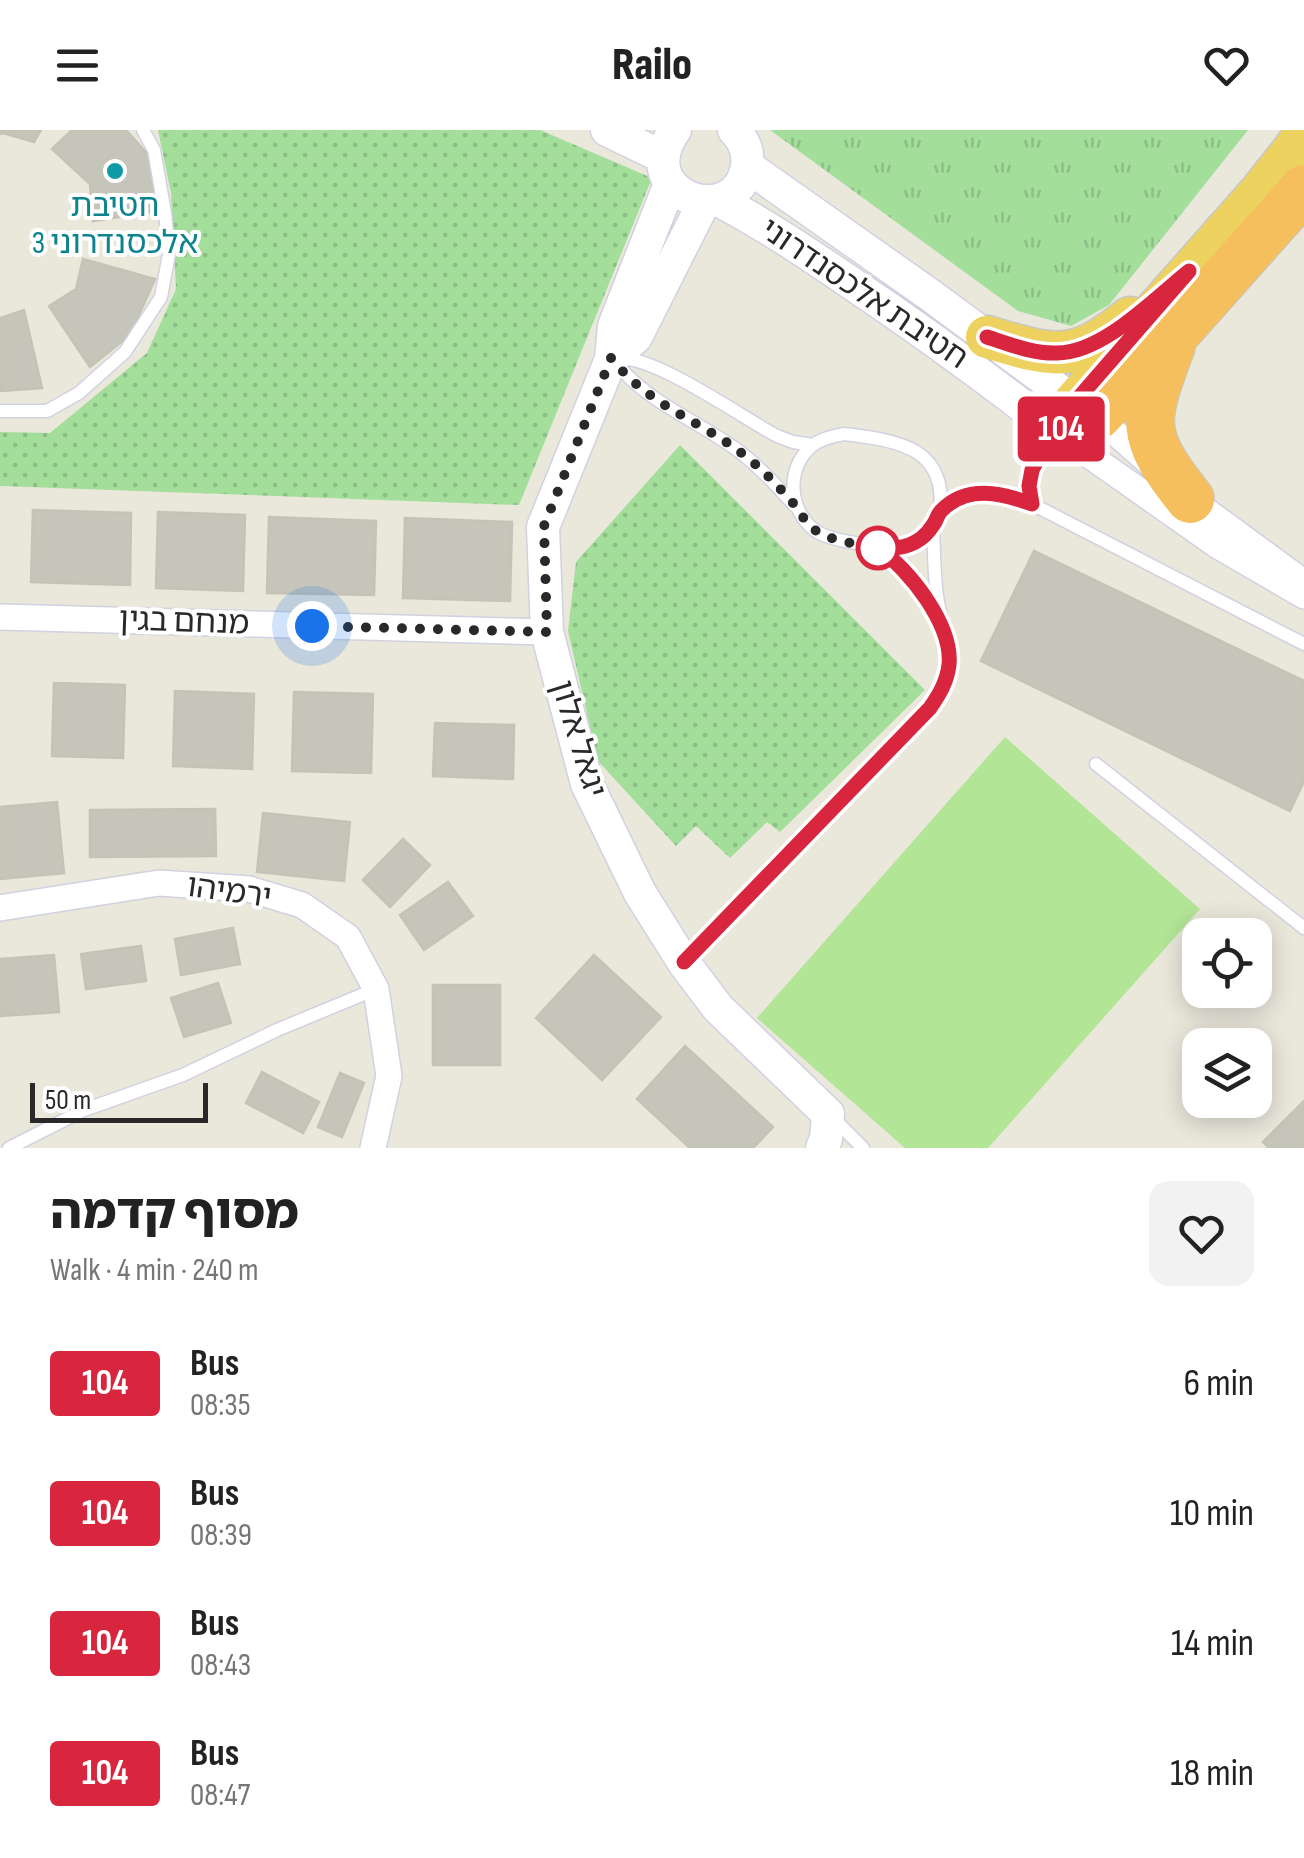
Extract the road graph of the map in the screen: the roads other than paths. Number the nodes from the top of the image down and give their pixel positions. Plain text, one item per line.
1 (143, 130) edge
2 (608, 130) edge
3 (734, 130) edge
4 (1304, 135) edge
5 (670, 157) edge
6 (747, 166) junction
7 (1304, 190) edge
8 (711, 201) junction
9 (1189, 271) junction
10 (1176, 333) junction
11 (987, 337) junction
12 (611, 358) junction
13 (0, 411) edge
14 (1077, 417) junction
15 (812, 445) junction
16 (1190, 499) junction
17 (1032, 504) junction
18 (796, 506) junction
19 (936, 519) junction
20 (878, 548) junction
21 (1304, 582) edge
22 (1304, 596) edge
23 (0, 616) edge
24 (547, 632) junction
25 (948, 642) junction
26 (1304, 644) edge
27 (1096, 764) dead end
28 (0, 908) edge
29 (1304, 928) edge
30 (684, 962) junction
31 (376, 990) junction
32 (828, 1114) junction
33 (9, 1148) edge
34 (373, 1148) edge
35 (822, 1148) edge
36 (863, 1148) edge

1 - 13 lane
2 - 5 street
3 - 6 street
4 - 9 highway
5 - 8 street, חטיבת אלכסנדרוני
5 - 12 street, יגאל אלון
6 - 8 street, יגאל אלון
6 - 11 street, חטיבת אלכסנדרוני
7 - 10 highway
8 - 12 street, יגאל אלון
8 - 14 street, חטיבת אלכסנדרוני
9 - 11 highway
9 - 14 highway
10 - 14 highway
10 - 16 highway
11 - 14 street, חטיבת אלכסנדרוני
12 - 15 lane
12 - 18 lane
12 - 24 street, יגאל אלון
14 - 16 street, חטיבת אלכסנדרוני
14 - 17 lane
14 - 22 street, חטיבת אלכסנדרוני
15 - 18 lane
15 - 19 lane
16 - 21 street, חטיבת אלכסנדרוני
17 - 19 lane
17 - 26 lane
18 - 20 lane
19 - 20 lane
19 - 25 lane
20 - 25 lane
23 - 24 street, מנחם בגין
24 - 30 street, יגאל אלון
25 - 30 lane
27 - 29 lane
28 - 31 street, ירמיהו
30 - 32 street, יגאל אלון
31 - 33 lane
31 - 34 street, ירמיהו
32 - 35 street
32 - 36 lane

